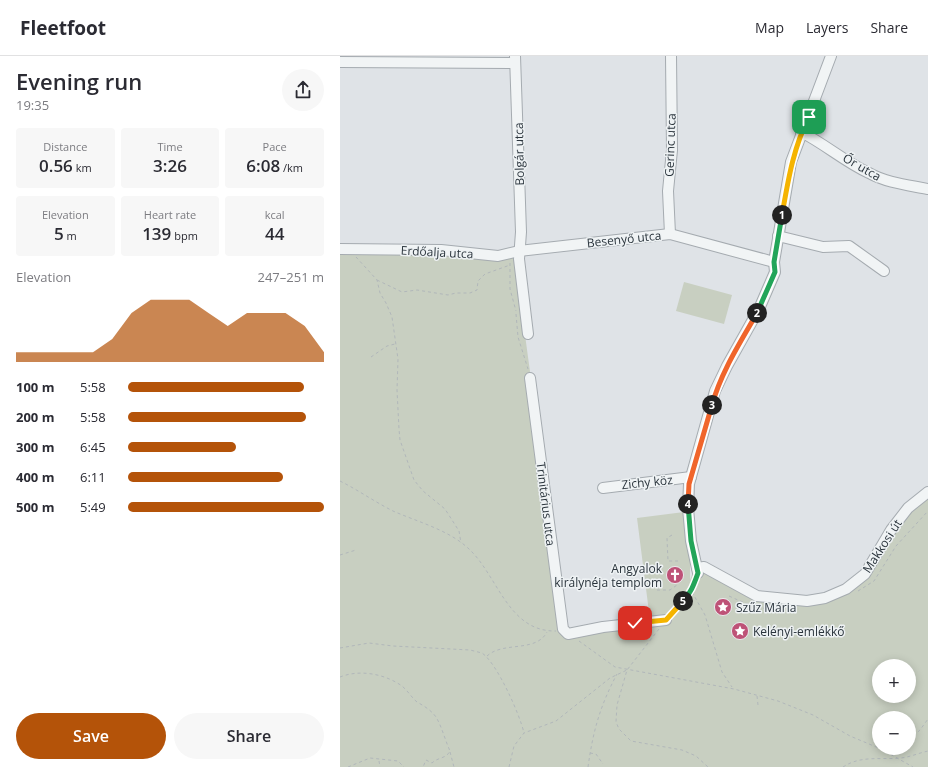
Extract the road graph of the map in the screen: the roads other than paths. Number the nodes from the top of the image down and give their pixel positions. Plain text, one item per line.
1 (671, 56) edge
2 (831, 56) edge
3 (515, 60) edge
4 (340, 62) edge
5 (801, 132) junction
6 (928, 189) edge
7 (670, 234) junction
8 (778, 236) junction
9 (340, 249) edge
10 (519, 251) junction
11 (774, 262) junction
12 (884, 271) dead end
13 (528, 334) dead end
14 (530, 378) dead end
15 (692, 477) junction
16 (602, 488) dead end
17 (928, 492) edge
18 (666, 620) road end

1 - 7 street, Gerinc utca
2 - 5 street
3 - 4 street
3 - 10 street, Bolgár utca
5 - 6 street, Őr utca
5 - 8 street
7 - 10 street, Besenyő utca
7 - 11 street, Besenyő utca
8 - 11 street
8 - 12 street
9 - 10 street, Erdőalja utca
10 - 13 street
11 - 15 street
14 - 18 street, Trinitárius utca
15 - 16 street, Zichy köz
15 - 17 street, Makkosi út

